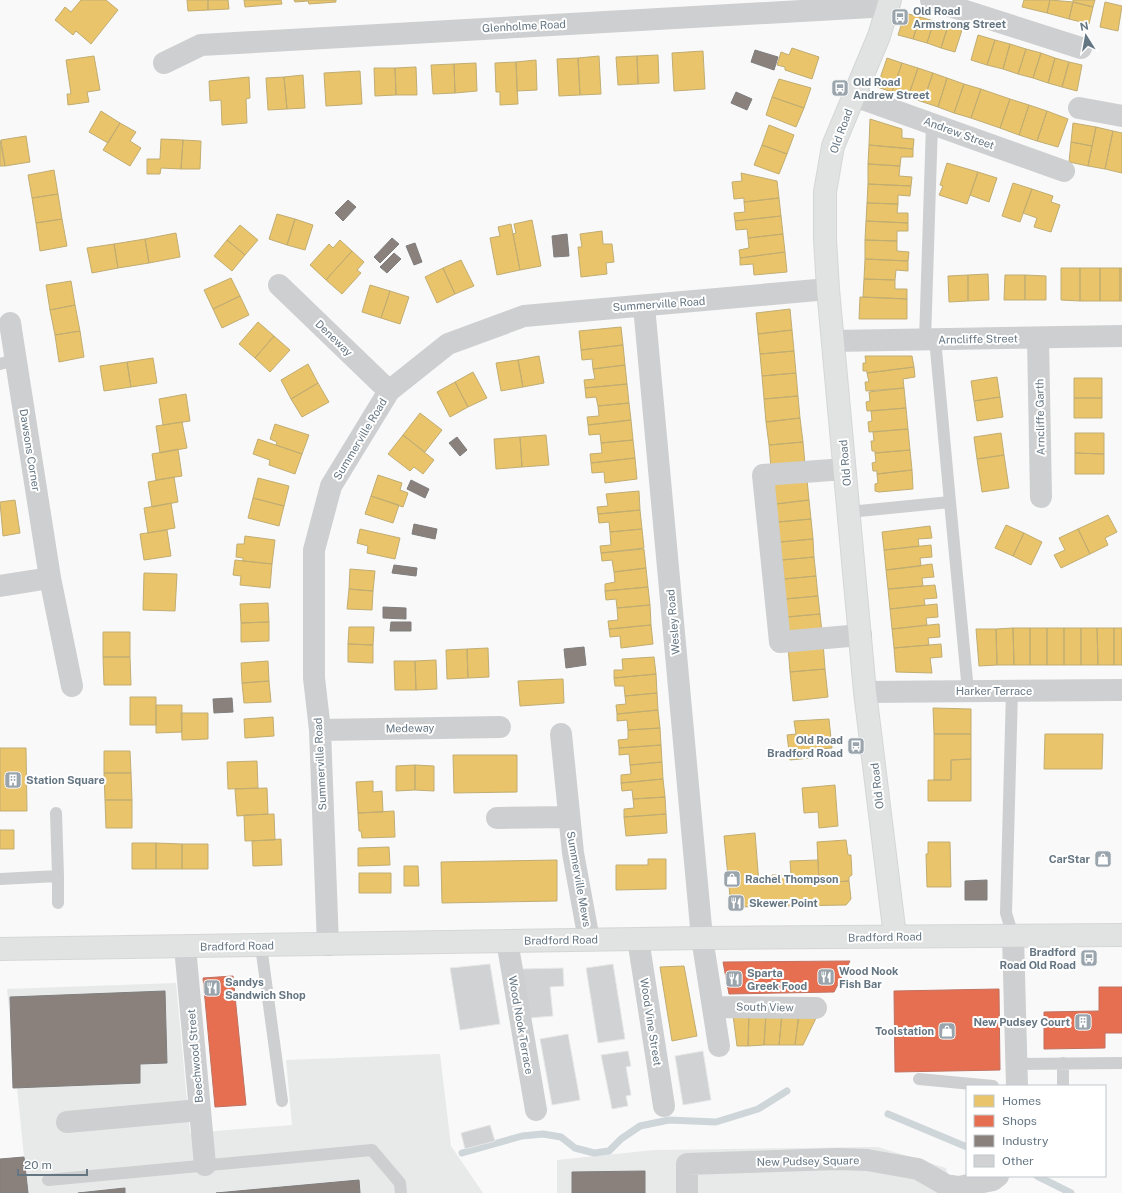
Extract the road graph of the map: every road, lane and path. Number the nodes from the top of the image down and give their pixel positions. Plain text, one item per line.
1 (931, 0) edge
2 (890, 3) edge
3 (1081, 48) dead end
4 (164, 63) dead end
5 (854, 96) junction
6 (1079, 108) dead end
7 (1122, 116) edge
8 (932, 124) junction
9 (1064, 171) dead end
10 (279, 285) dead end
11 (828, 289) junction
12 (644, 306) junction
13 (10, 323) dead end
14 (1122, 336) edge
15 (1038, 338) junction
16 (930, 339) junction
17 (833, 341) junction
18 (8, 362) edge
19 (389, 391) junction
20 (845, 469) junction
21 (1042, 497) dead end
22 (950, 502) junction
23 (849, 512) junction
24 (50, 578) junction
25 (0, 586) edge
26 (861, 635) junction
27 (72, 686) dead end
28 (1012, 690) junction
29 (1122, 690) edge
30 (968, 691) junction
31 (865, 692) junction
32 (500, 727) dead end
33 (320, 730) junction
34 (561, 734) dead end
35 (56, 813) dead end
36 (569, 817) junction
37 (496, 818) dead end
38 (58, 876) junction
39 (0, 878) edge
40 (58, 902) dead end
41 (1122, 935) edge
42 (895, 936) junction
43 (1013, 936) junction
44 (702, 938) junction
45 (638, 939) junction
46 (589, 940) junction
47 (507, 942) junction
48 (328, 945) junction
49 (261, 946) junction
50 (186, 947) junction
51 (0, 949) edge
52 (713, 1007) junction
53 (816, 1008) dead end
54 (719, 1046) dead end
55 (1063, 1063) junction
56 (1122, 1063) edge
57 (1017, 1064) junction
58 (919, 1079) dead end
59 (982, 1085) edge
60 (1017, 1085) edge
61 (1063, 1085) edge
62 (282, 1101) dead end
63 (664, 1106) dead end
64 (200, 1110) junction
65 (536, 1110) dead end
66 (67, 1122) dead end
67 (205, 1165) junction
68 (997, 1177) edge
69 (48, 1180) dead end
70 (401, 1193) edge
71 (687, 1193) edge

1 - 3 street
2 - 4 street, Glenholme Road
2 - 5 main road, Old Road
5 - 8 street, Andrew Street
5 - 11 main road, Old Road
6 - 7 street
8 - 9 street, Andrew Street
8 - 16 lane
10 - 19 street, Deneway
11 - 12 street, Summerville Road
11 - 17 main road, Old Road
12 - 19 street, Summerville Road
12 - 44 street, Wesley Road
13 - 18 street, Dawsons Corner
14 - 15 street, Arncliffe Street
15 - 16 street, Arncliffe Street
15 - 21 street, Arncliffe Garth
16 - 17 street, Arncliffe Street
16 - 22 lane
17 - 20 main road, Old Road
18 - 24 street, Dawsons Corner
19 - 33 street, Summerville Road
20 - 23 main road, Old Road
20 - 26 street
22 - 23 lane
22 - 30 lane
23 - 26 main road, Old Road
24 - 25 street
24 - 27 street, Dawsons Corner
26 - 31 main road, Old Road
28 - 29 street, Harker Terrace
28 - 30 street, Harker Terrace
28 - 43 lane
30 - 31 street, Harker Terrace
31 - 42 main road, Old Road
32 - 33 street, Medeway
33 - 48 street, Summerville Road
34 - 36 street, Summerville Mews
35 - 38 lane
36 - 37 street, Summerville Mews
36 - 46 street, Summerville Mews
38 - 39 lane
38 - 40 lane
41 - 43 main road, Bradford Road
42 - 43 main road, Bradford Road
42 - 44 main road, Bradford Road
43 - 57 street
44 - 45 main road, Bradford Road
44 - 52 street
45 - 46 main road, Bradford Road
45 - 63 street, Wood Vine Street
46 - 47 main road, Bradford Road
47 - 48 main road, Bradford Road
47 - 65 street, Wood Nook Terrace
48 - 49 main road, Bradford Road
49 - 50 main road, Bradford Road
49 - 62 lane
50 - 51 main road, Bradford Road
50 - 64 street, Beechwood Street
52 - 53 street, South View
52 - 54 street
55 - 56 lane
55 - 57 lane
55 - 61 lane
57 - 60 street
58 - 59 lane
64 - 66 street
64 - 67 street, Beechwood Street
67 - 69 lane
67 - 70 lane
68 - 71 street, New Pudsey Square

